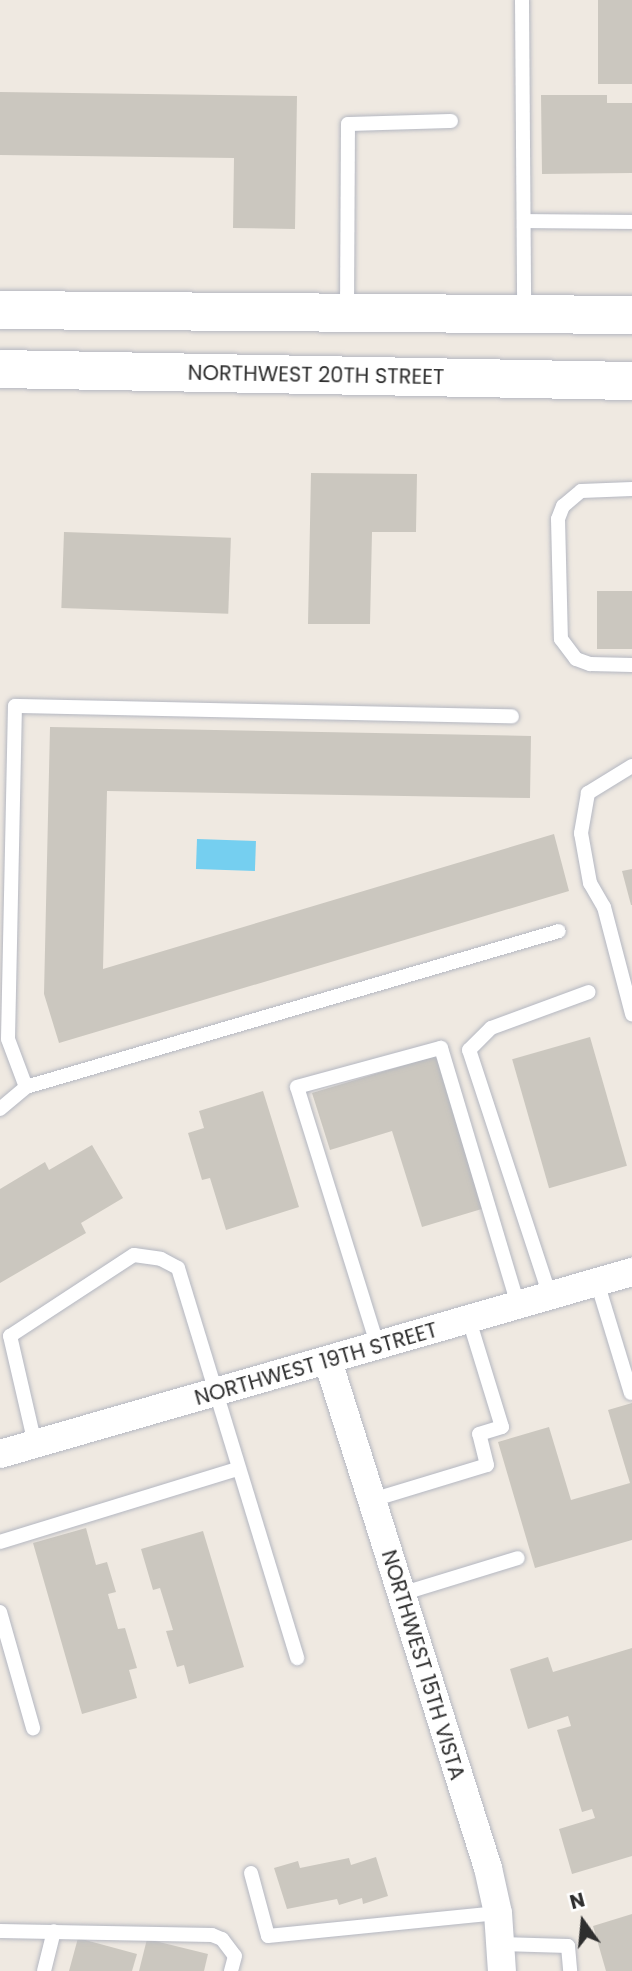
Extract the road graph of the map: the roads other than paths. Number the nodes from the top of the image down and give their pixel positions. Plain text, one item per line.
1 (522, 0) edge
2 (451, 121) dead end
3 (524, 221) junction
4 (632, 222) edge
5 (12, 310) edge
6 (347, 313) junction
7 (524, 314) junction
8 (632, 315) edge
9 (11, 369) edge
10 (632, 381) edge
11 (632, 489) edge
12 (632, 665) edge
13 (512, 716) dead end
14 (632, 766) edge
15 (559, 931) dead end
16 (589, 992) dead end
17 (632, 1014) edge
18 (26, 1087) junction
19 (0, 1109) edge
20 (632, 1272) edge
21 (597, 1282) junction
22 (550, 1296) junction
23 (518, 1305) junction
24 (469, 1320) junction
25 (378, 1347) junction
26 (328, 1361) junction
27 (631, 1393) edge
28 (214, 1394) junction
29 (34, 1444) junction
30 (0, 1454) edge
31 (237, 1469) junction
32 (372, 1500) junction
33 (0, 1542) edge
34 (518, 1558) dead end
35 (401, 1594) junction
36 (0, 1612) edge
37 (297, 1658) dead end
38 (33, 1728) dead end
39 (251, 1873) dead end
40 (498, 1913) junction
41 (0, 1931) edge
42 (54, 1931) junction
43 (501, 1958) edge
44 (44, 1971) edge
45 (231, 1971) edge
46 (570, 1971) edge

1 - 3 lane
2 - 6 lane
3 - 4 lane
3 - 7 lane
5 - 6 street
5 - 9 street
6 - 7 street
7 - 8 street
9 - 10 street, NORTHWEST 20TH STREET
11 - 12 lane
13 - 18 lane
14 - 17 lane
15 - 18 lane
16 - 22 lane
18 - 19 lane
20 - 21 street, NORTHWEST 19TH STREET
21 - 22 street, NORTHWEST 19TH STREET
21 - 27 lane
22 - 23 street, NORTHWEST 19TH STREET
23 - 24 street, NORTHWEST 19TH STREET
23 - 25 lane
24 - 25 street, NORTHWEST 19TH STREET
24 - 32 lane
25 - 26 street, NORTHWEST 19TH STREET
26 - 28 street, NORTHWEST 19TH STREET
26 - 32 street, NORTHWEST 15TH VISTA
28 - 29 street, NORTHWEST 19TH STREET
28 - 29 lane
28 - 31 lane
29 - 30 street, NORTHWEST 19TH STREET
31 - 33 lane
31 - 37 lane
32 - 35 street, NORTHWEST 15TH VISTA
34 - 35 lane
35 - 40 street, NORTHWEST 15TH VISTA
36 - 38 lane
39 - 40 lane
40 - 43 street, NORTHWEST 15TH VISTA
41 - 42 lane
42 - 44 lane
42 - 45 lane
43 - 46 lane

